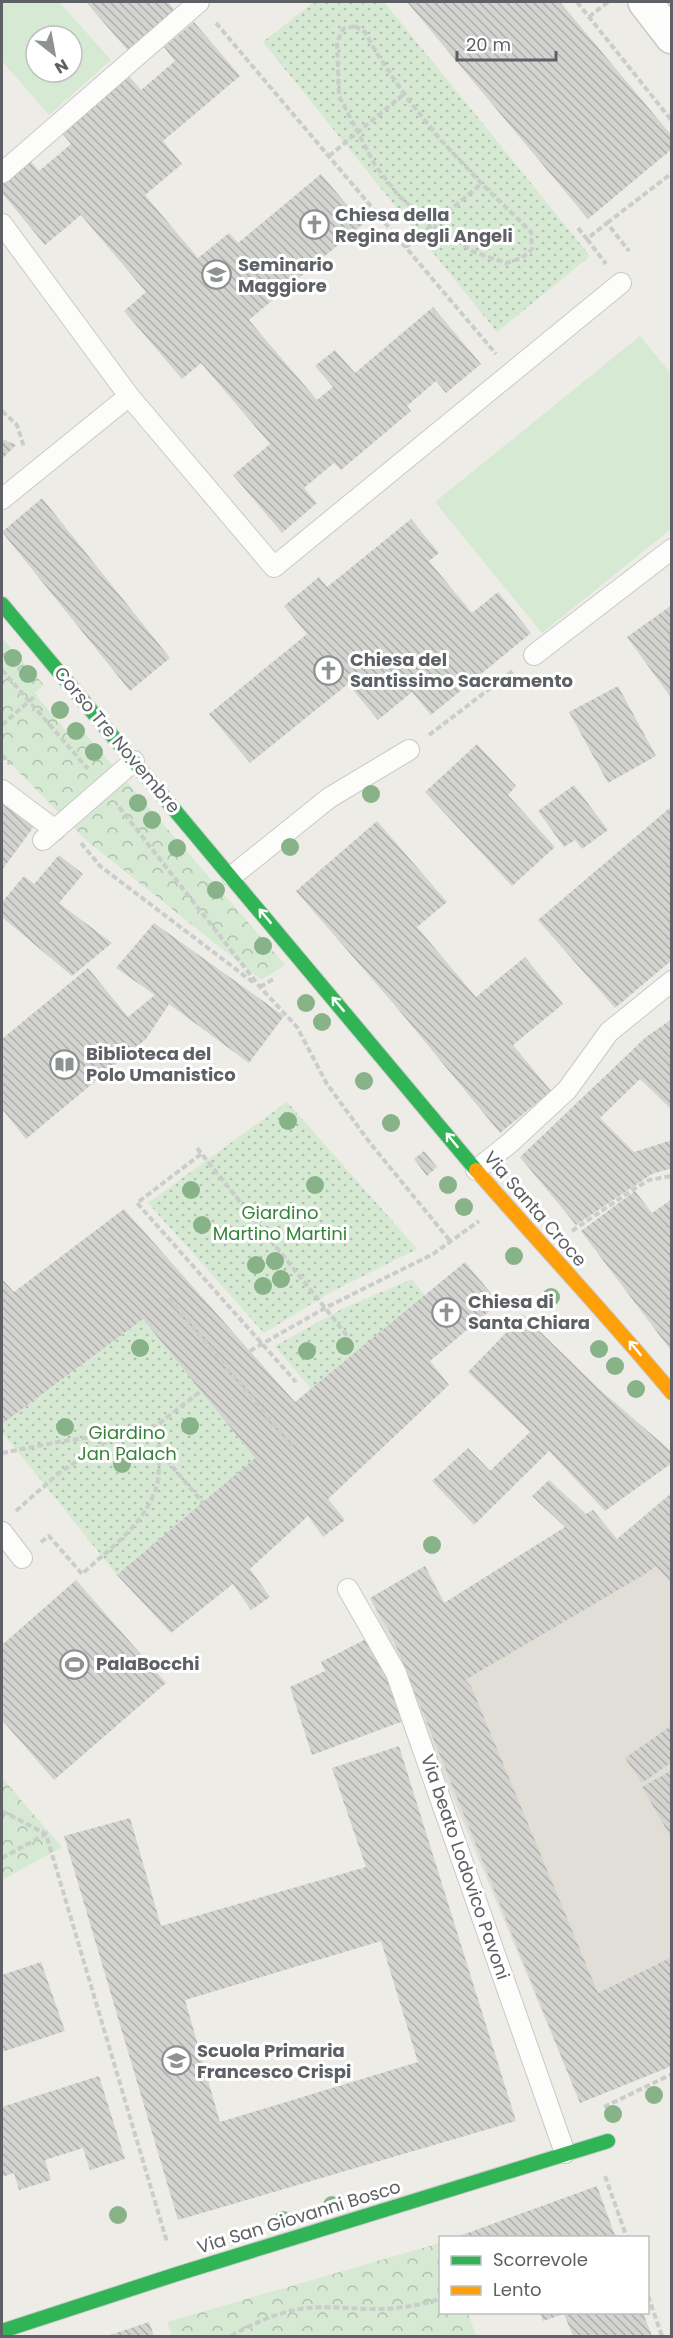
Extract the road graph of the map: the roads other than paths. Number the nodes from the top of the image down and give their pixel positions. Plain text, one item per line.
1 (198, 2) edge
2 (645, 2) edge
3 (672, 38) edge
4 (2, 173) edge
5 (2, 224) edge
6 (621, 283) dead end
7 (129, 396) junction
8 (2, 499) edge
9 (672, 549) edge
10 (2, 604) edge
11 (534, 655) road end
12 (409, 750) road end
13 (134, 761) junction
14 (2, 790) edge
15 (232, 876) junction
16 (672, 981) edge
17 (374, 1046) joint
18 (476, 1170) junction
19 (672, 1394) edge
20 (6, 1524) edge
21 (22, 1558) road end
22 (348, 1588) dead end
23 (608, 2141) dead end
24 (565, 2153) junction
25 (2, 2331) edge

1 - 4 lane
2 - 3 street
5 - 7 lane
6 - 7 lane
7 - 8 lane
9 - 11 lane
10 - 13 street, Corso Tre Novembre
12 - 15 lane
13 - 14 lane
13 - 15 street, Corso Tre Novembre
17 -> 15 street, Corso Tre Novembre
16 - 18 lane
18 -> 17 street, Via Santa Croce
19 -> 18 street, Via Santa Croce
20 - 21 lane
22 - 24 lane, Via beato Lodovico Pavoni
23 - 24 street, Via San Giovanni Bosco
24 - 25 street, Via San Giovanni Bosco

